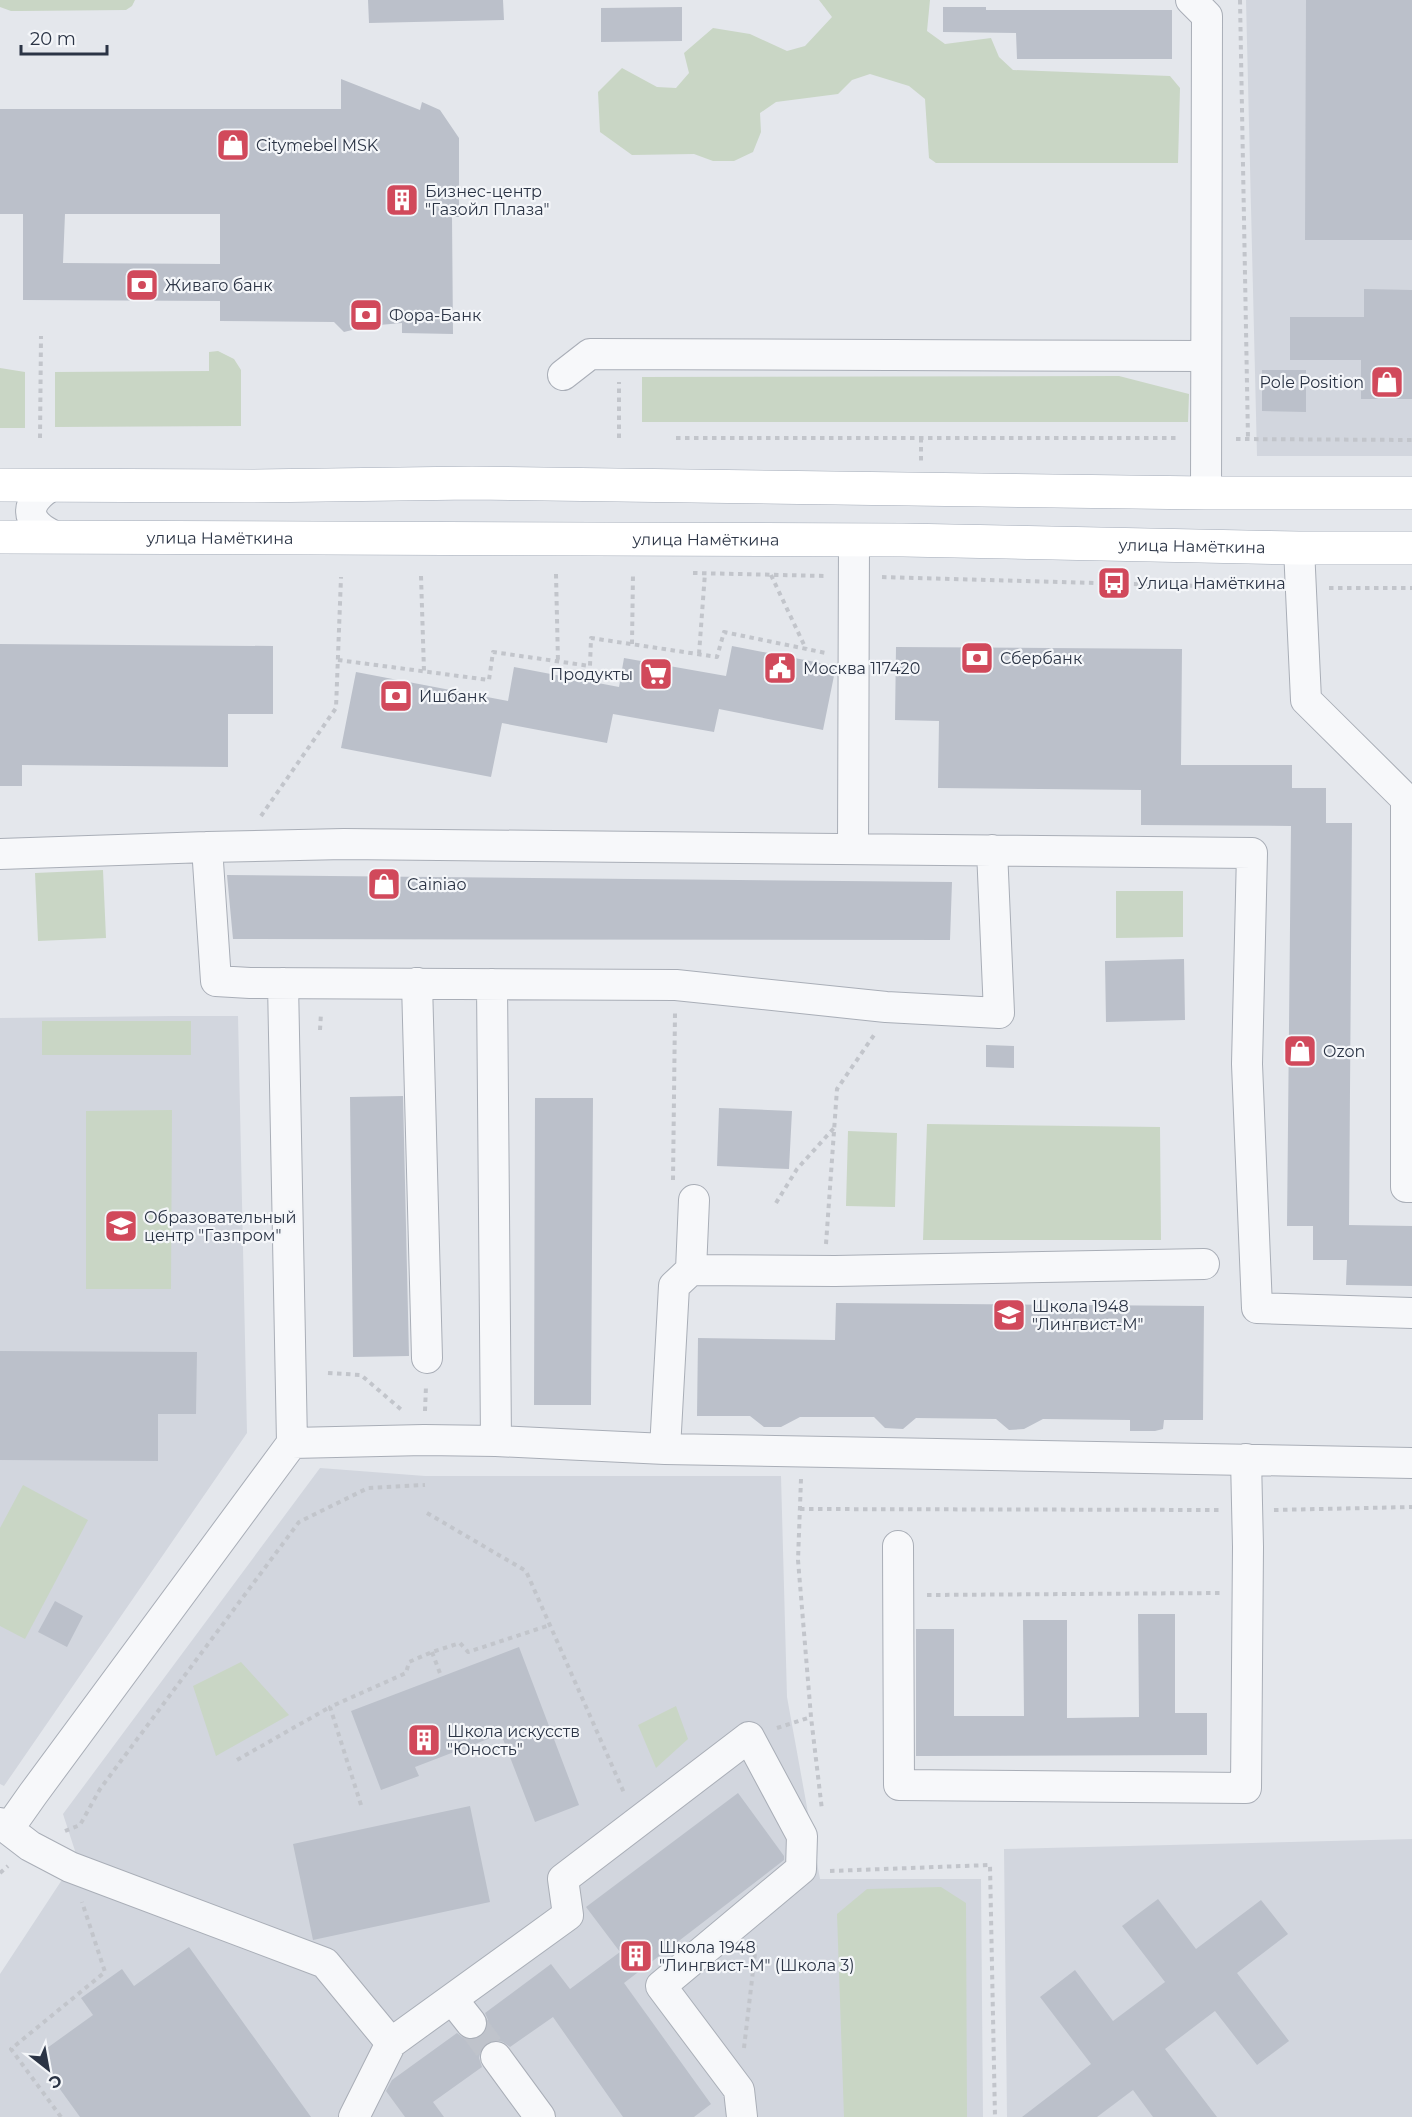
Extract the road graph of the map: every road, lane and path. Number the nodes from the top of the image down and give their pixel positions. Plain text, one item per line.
1 (1191, 0) edge
2 (1240, 0) edge
3 (40, 336) dead end
4 (619, 354) junction
5 (1206, 356) junction
6 (563, 375) dead end
7 (40, 438) dead end
8 (619, 438) dead end
9 (676, 438) dead end
10 (921, 438) junction
11 (1206, 438) junction
12 (1248, 439) junction
13 (1412, 440) edge
14 (921, 462) dead end
15 (0, 485) edge
16 (53, 485) junction
17 (1206, 493) junction
18 (1412, 493) edge
19 (55, 536) junction
20 (0, 537) edge
21 (854, 540) junction
22 (1299, 548) junction
23 (1412, 548) edge
24 (922, 572) dead end
25 (633, 573) dead end
26 (686, 573) dead end
27 (705, 573) junction
28 (556, 574) dead end
29 (771, 574) junction
30 (421, 576) dead end
31 (341, 577) dead end
32 (854, 577) junction
33 (922, 578) junction
34 (1412, 588) edge
35 (1300, 589) junction
36 (632, 644) junction
37 (806, 649) junction
38 (699, 654) junction
39 (854, 658) junction
40 (338, 660) junction
41 (558, 662) junction
42 (424, 671) junction
43 (1409, 803) edge
44 (240, 846) junction
45 (207, 847) junction
46 (853, 848) junction
47 (992, 850) junction
48 (0, 854) edge
49 (283, 983) junction
50 (417, 983) junction
51 (492, 984) junction
52 (675, 985) junction
53 (886, 1007) junction
54 (834, 1128) junction
55 (1412, 1187) edge
56 (683, 1192) joint
57 (776, 1203) dead end
58 (827, 1232) dead end
59 (1203, 1264) dead end
60 (691, 1270) junction
61 (1412, 1313) edge
62 (427, 1358) joint
63 (328, 1374) dead end
64 (424, 1435) junction
65 (496, 1441) junction
66 (292, 1443) junction
67 (664, 1449) junction
68 (1246, 1459) junction
69 (1412, 1462) edge
70 (425, 1485) dead end
71 (1412, 1508) edge
72 (800, 1509) dead end
73 (1247, 1510) junction
74 (427, 1513) dead end
75 (898, 1546) dead end
76 (1248, 1593) junction
77 (898, 1595) junction
78 (550, 1625) junction
79 (432, 1652) junction
80 (441, 1677) dead end
81 (330, 1707) junction
82 (237, 1760) dead end
83 (361, 1805) dead end
84 (637, 1823) junction
85 (80, 1825) dead end
86 (4, 1826) edge
87 (70, 1867) junction
88 (760, 1903) junction
89 (452, 1999) junction
90 (471, 2023) tunnel mouth
91 (392, 2043) junction
92 (496, 2057) tunnel mouth
93 (741, 2104) edge
94 (61, 2117) edge
95 (354, 2117) edge
96 (540, 2117) edge

1 - 5 street
2 - 12 path
3 - 7 path
4 - 5 street
4 - 6 street
4 - 8 path
5 - 11 street
9 - 10 path
10 - 11 path
10 - 14 path
11 - 12 path
11 - 17 street
12 - 13 path
15 - 16 main road
16 - 17 main road
16 - 19 street
17 - 18 main road
19 - 20 main road, улица Намёткина
19 - 21 main road, улица Намёткина
21 - 22 main road, улица Намёткина
21 - 32 street
22 - 23 main road, улица Намёткина
22 - 35 street
24 - 33 path
25 - 36 path
26 - 27 path
27 - 29 path
27 - 38 path
28 - 41 path
29 - 32 path
29 - 37 path
30 - 42 path
31 - 40 path
32 - 33 path
32 - 39 street
33 - 35 path
34 - 35 path
35 - 43 street
36 - 38 path
36 - 41 path
37 - 38 path
37 - 39 path
39 - 46 street
40 - 42 path
40 - 44 path
41 - 42 path
43 - 55 street
44 - 45 street
44 - 46 street
45 - 48 street
45 - 49 street
46 - 47 street
47 - 53 street
47 - 61 street
49 - 50 street
49 - 66 street
50 - 51 street
50 - 62 street
51 - 52 street
51 - 65 street
52 - 53 street
52 - 56 path
53 - 54 path
54 - 57 path
54 - 58 path
56 - 60 street
59 - 60 street
60 - 67 street
62 - 64 path
63 - 64 path
64 - 65 street
64 - 66 street
65 - 67 street
66 - 86 street
67 - 68 street
68 - 69 street
68 - 73 street
70 - 85 path
71 - 73 path
72 - 73 path
73 - 76 street
74 - 78 path
75 - 77 street
76 - 77 path
76 - 77 street
78 - 79 path
78 - 84 path
79 - 80 path
79 - 81 path
81 - 82 path
81 - 83 path
84 - 88 street
84 - 89 street
86 - 87 street
87 - 91 street
87 - 94 path
88 - 93 path
88 - 93 street
89 - 90 street
89 - 91 street
91 - 95 street
92 - 96 street

